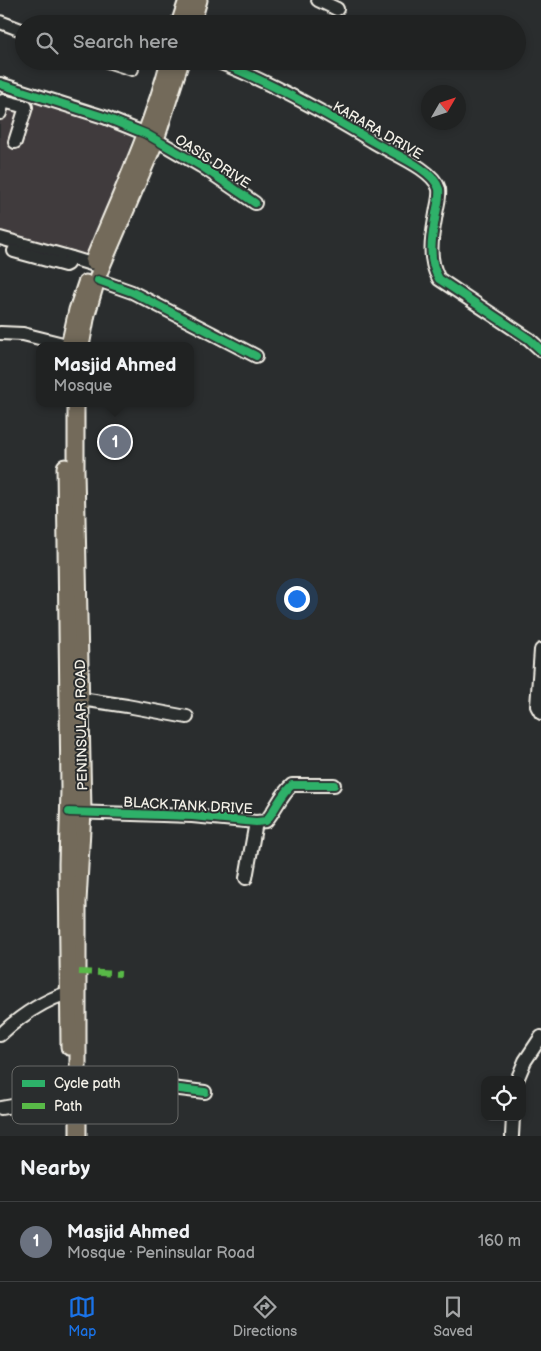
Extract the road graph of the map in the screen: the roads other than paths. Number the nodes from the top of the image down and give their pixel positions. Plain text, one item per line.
1 (187, 0) edge
2 (199, 0) edge
3 (318, 0) edge
4 (336, 9) dead end
5 (182, 15) edge
6 (195, 15) edge
7 (0, 22) edge
8 (15, 28) edge
9 (167, 70) edge
10 (177, 70) edge
11 (236, 70) edge
12 (0, 84) edge
13 (25, 91) junction
14 (21, 105) junction
15 (0, 113) edge
16 (151, 137) junction
17 (15, 142) dead end
18 (255, 203) dead end
19 (0, 238) edge
20 (0, 247) edge
21 (71, 258) junction
22 (97, 270) junction
23 (0, 333) edge
24 (54, 342) edge
25 (71, 342) edge
26 (82, 342) edge
27 (541, 350) edge
28 (256, 356) dead end
29 (67, 407) edge
30 (76, 407) edge
31 (541, 650) edge
32 (81, 699) junction
33 (541, 713) edge
34 (187, 717) dead end
35 (334, 785) dead end
36 (76, 812) junction
37 (256, 822) junction
38 (246, 878) dead end
39 (67, 993) junction
40 (0, 1035) edge
41 (541, 1037) edge
42 (68, 1066) edge
43 (79, 1066) edge
44 (519, 1076) edge
45 (178, 1089) edge
46 (205, 1092) dead end
47 (513, 1121) edge
48 (512, 1136) edge

1 - 5 main road
2 - 6 main road
3 - 4 street
7 - 8 street
9 - 16 main road
10 - 16 main road
11 - 27 street, KARARA DRIVE
12 - 13 street, OASIS DRIVE
13 - 14 street
13 - 16 street, OASIS DRIVE
14 - 15 street
14 - 17 street
16 - 18 street, OASIS DRIVE
16 - 22 main road
19 - 21 street
20 - 21 street
21 - 22 street
22 - 25 main road
22 - 26 main road
22 - 28 street
23 - 24 street
29 - 36 main road, PENINSULAR ROAD
30 - 32 main road, PENINSULAR ROAD
31 - 33 street
32 - 34 street
32 - 36 main road, PENINSULAR ROAD
35 - 37 street, BLACK TANK DRIVE
36 - 37 street, BLACK TANK DRIVE
36 - 39 main road, PENINSULAR ROAD
36 - 43 main road, PENINSULAR ROAD
37 - 38 street
39 - 40 street
39 - 42 main road, PENINSULAR ROAD
41 - 44 street
45 - 46 street
47 - 48 street

